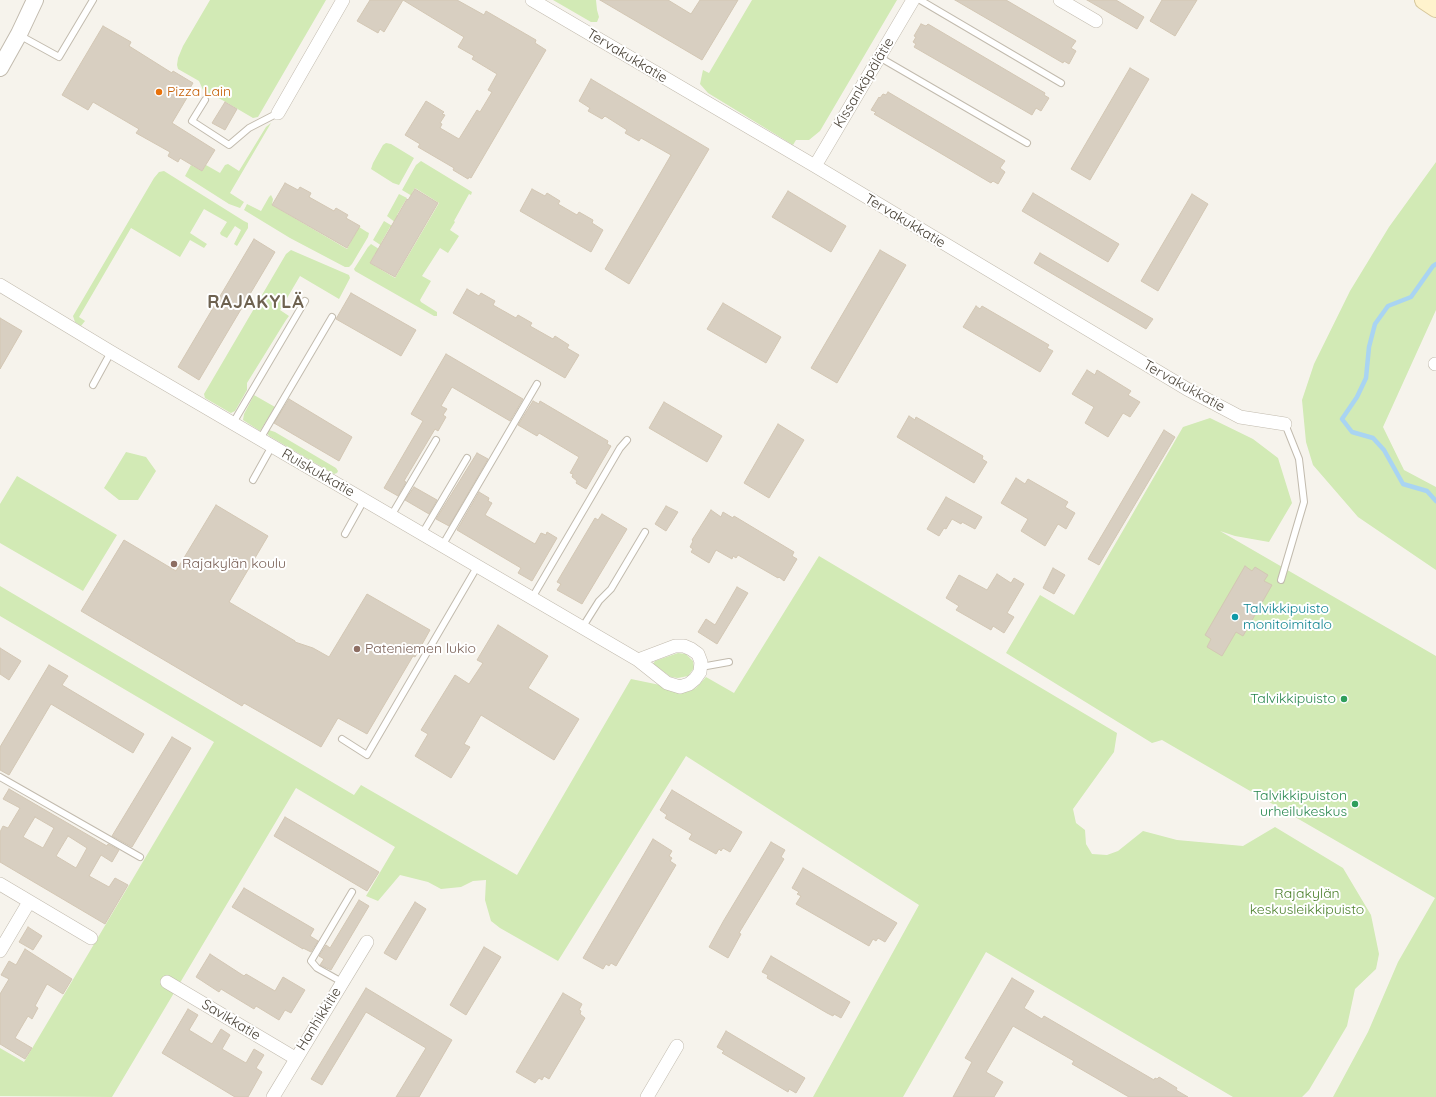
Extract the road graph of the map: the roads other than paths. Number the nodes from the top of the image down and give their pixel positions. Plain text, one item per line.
1 (35, 0) edge
2 (93, 0) edge
3 (343, 0) edge
4 (532, 0) edge
5 (913, 0) edge
6 (920, 0) edge
7 (1060, 0) edge
8 (1424, 0) edge
9 (1436, 8) edge
10 (1096, 21) dead end
11 (19, 34) junction
12 (879, 57) junction
13 (0, 68) edge
14 (1061, 83) dead end
15 (205, 100) dead end
16 (278, 113) joint
17 (1027, 143) dead end
18 (815, 166) junction
19 (0, 285) edge
20 (305, 301) dead end
21 (332, 317) dead end
22 (111, 352) junction
23 (537, 384) dead end
24 (92, 385) dead end
25 (233, 423) junction
26 (1285, 424) joint
27 (260, 439) junction
28 (436, 440) dead end
29 (628, 440) dead end
30 (272, 446) junction
31 (467, 458) dead end
32 (253, 480) dead end
33 (364, 500) junction
34 (391, 516) junction
35 (645, 532) dead end
36 (344, 534) dead end
37 (422, 534) junction
38 (442, 546) junction
39 (477, 566) junction
40 (1281, 580) dead end
41 (532, 598) junction
42 (582, 628) junction
43 (638, 660) junction
44 (729, 662) dead end
45 (701, 667) junction
46 (342, 739) dead end
47 (0, 777) edge
48 (140, 857) dead end
49 (0, 884) edge
50 (352, 892) dead end
51 (29, 902) junction
52 (91, 938) dead end
53 (367, 942) dead end
54 (0, 951) edge
55 (167, 982) dead end
56 (342, 982) junction
57 (677, 1046) dead end
58 (295, 1058) junction
59 (273, 1097) edge
60 (647, 1097) edge

1 - 11 street
2 - 11 lane
3 - 16 street
4 - 18 street, Tervakukkatie
5 - 12 street, Kissankäpälätie
6 - 14 lane
7 - 10 street
8 - 9 main road
11 - 13 street
12 - 17 lane
12 - 18 street, Kissankäpälätie
15 - 16 lane
18 - 26 street, Tervakukkatie
19 - 22 street, Ruiskukkatie
20 - 25 lane
21 - 27 lane
22 - 24 lane
22 - 25 street, Ruiskukkatie
23 - 38 lane
25 - 27 street, Ruiskukkatie
26 - 40 lane
27 - 30 street, Ruiskukkatie
28 - 34 lane
29 - 41 lane
30 - 32 lane
30 - 33 street, Ruiskukkatie
31 - 37 lane
33 - 34 street, Ruiskukkatie
33 - 36 lane
34 - 37 street, Ruiskukkatie
35 - 42 lane
37 - 38 street, Ruiskukkatie
38 - 39 street, Ruiskukkatie
39 - 41 street, Ruiskukkatie
39 - 46 lane
41 - 42 street, Ruiskukkatie
42 - 43 street, Ruiskukkatie
43 - 45 street
43 - 45 street, Ruiskukkatie
44 - 45 lane
47 - 48 lane
49 - 51 street
50 - 56 lane
51 - 52 street
51 - 54 street
53 - 56 street, Hanhikkitie
55 - 58 street, Savikkatie
56 - 58 street, Hanhikkitie
57 - 60 street
58 - 59 street, Hanhikkitie

